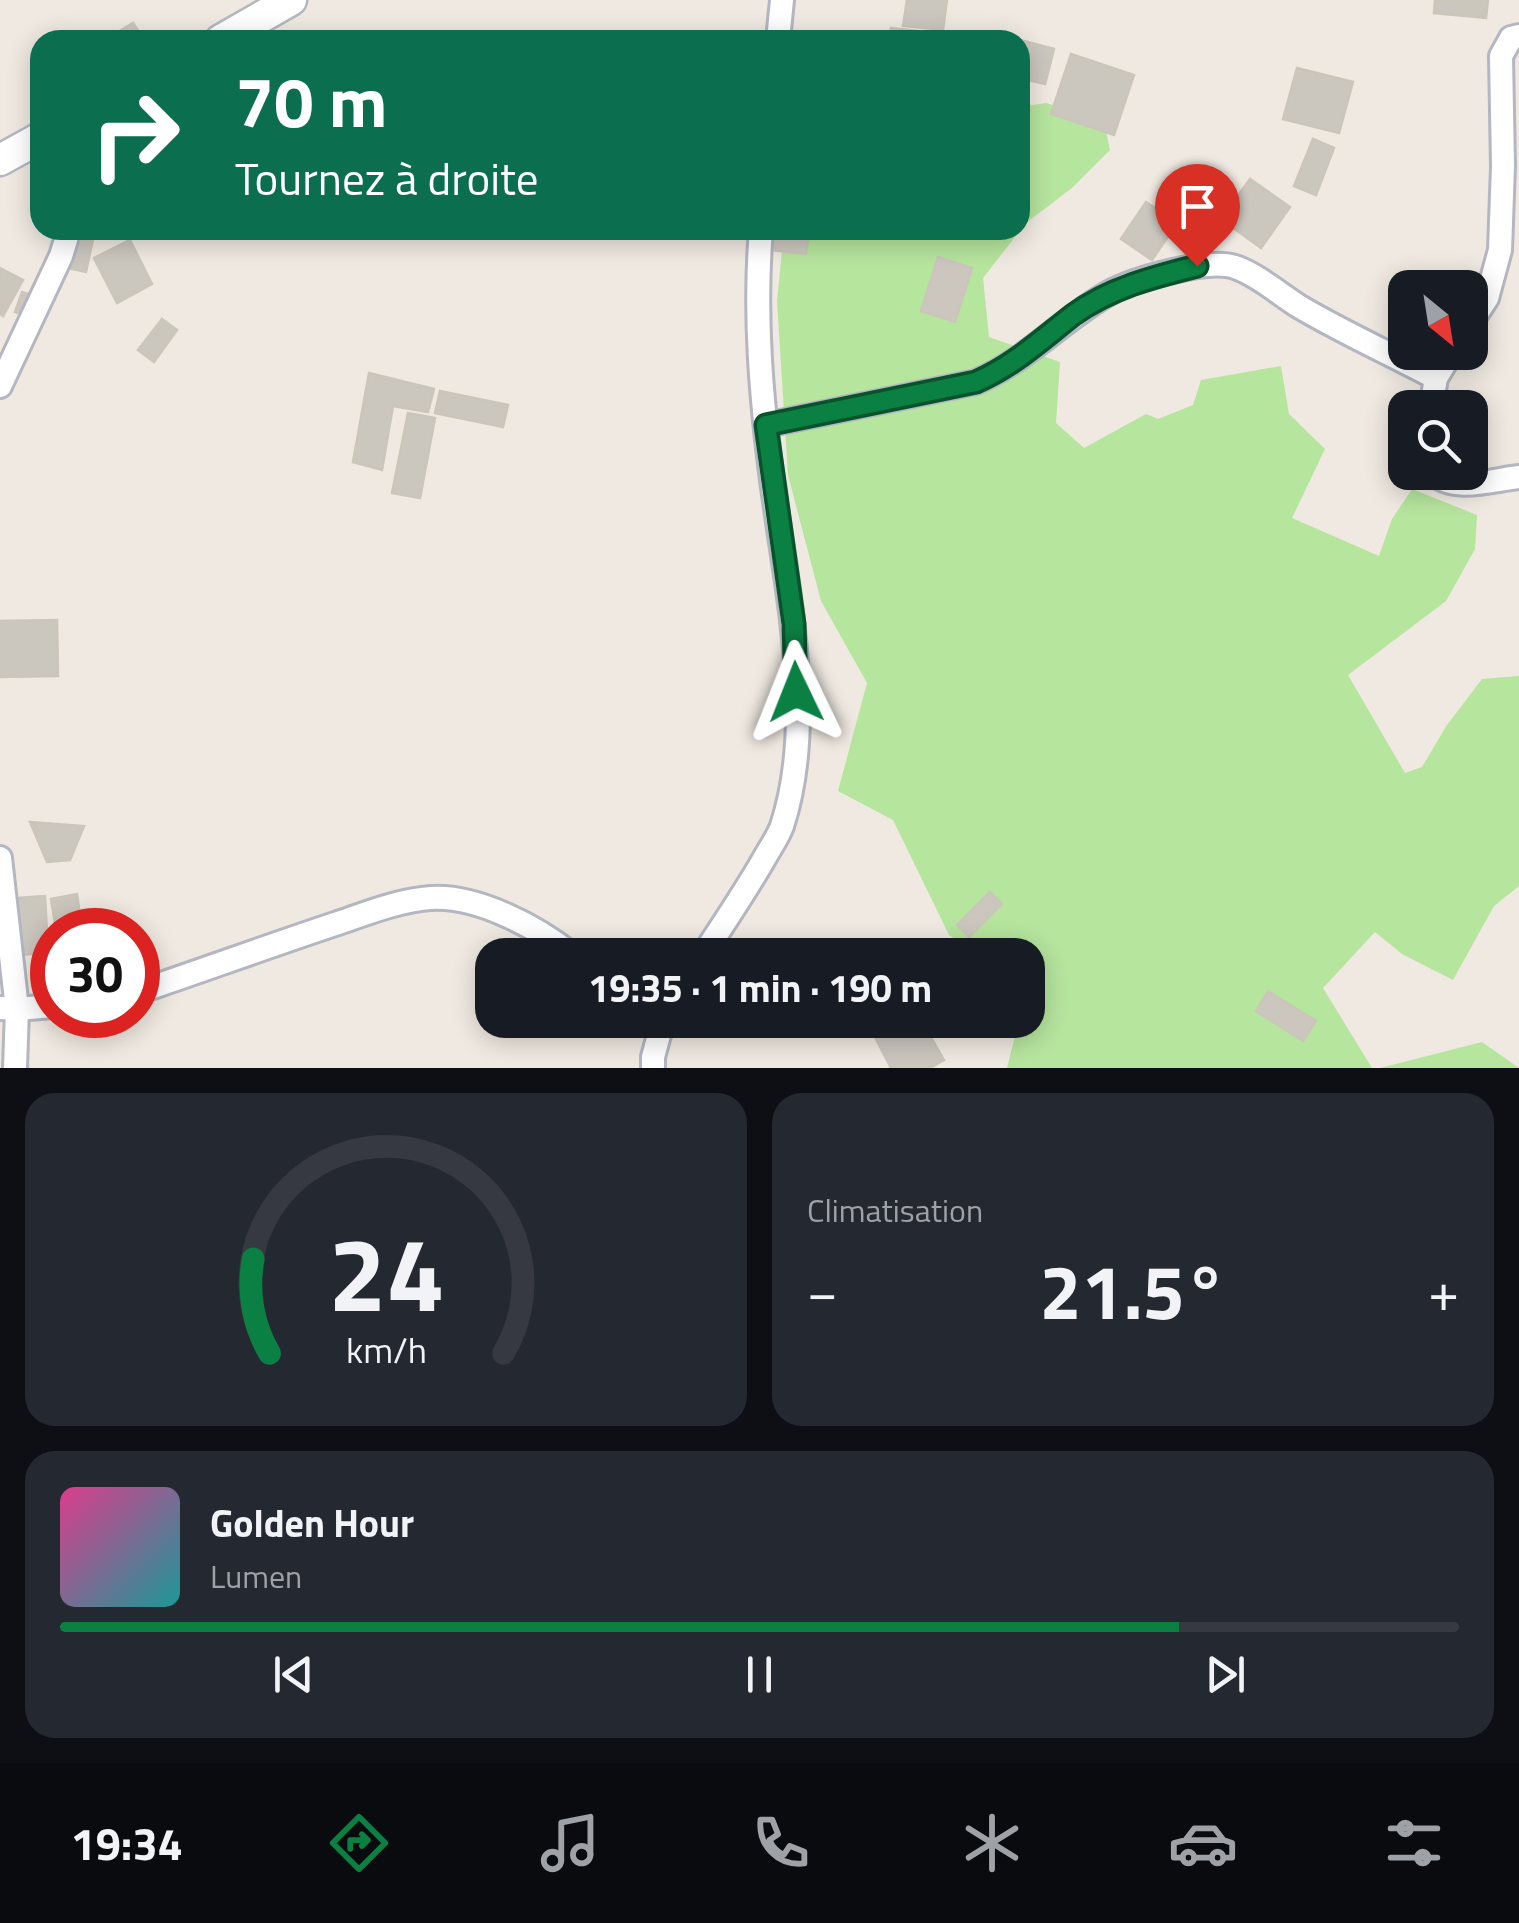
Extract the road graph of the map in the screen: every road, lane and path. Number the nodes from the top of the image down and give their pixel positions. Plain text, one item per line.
1 (291, 0) edge
2 (782, 0) edge
3 (239, 30) edge
4 (779, 30) edge
5 (1519, 36) edge
6 (30, 144) edge
7 (0, 160) edge
8 (65, 240) edge
9 (760, 240) edge
10 (1488, 294) edge
11 (1441, 370) edge
12 (1436, 378) junction
13 (0, 386) edge
14 (1434, 390) edge
15 (766, 425) junction
16 (1519, 477) edge
17 (1488, 481) edge
18 (0, 858) edge
19 (549, 938) edge
20 (714, 938) edge
21 (160, 984) edge
22 (8, 1008) edge
23 (657, 1038) edge
24 (15, 1068) edge
25 (653, 1068) edge

1 - 3 street
2 - 4 street
5 - 10 street
6 - 7 street
8 - 13 street
9 - 15 street
11 - 12 street
12 - 14 street
12 - 15 street
15 - 20 street
16 - 17 street
18 - 22 street
19 - 21 street
22 - 24 street
23 - 25 street

